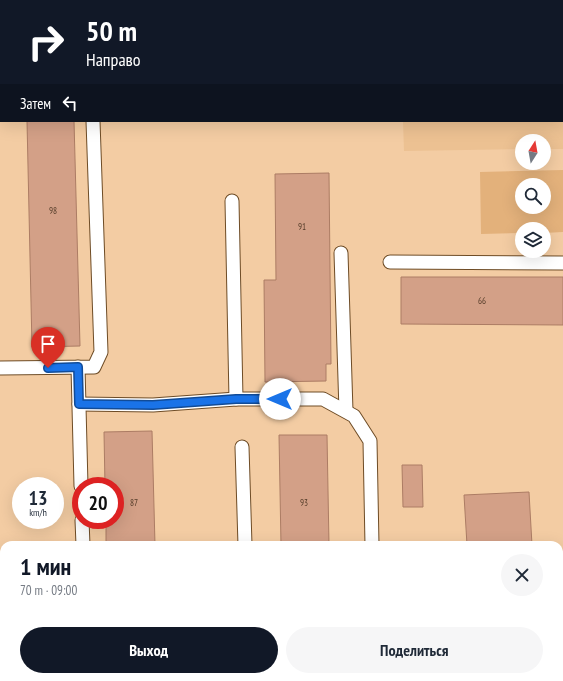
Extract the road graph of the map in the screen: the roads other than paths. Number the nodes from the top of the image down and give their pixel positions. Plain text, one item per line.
1 (93, 122) edge
2 (232, 202) dead end
3 (341, 253) dead end
4 (390, 262) dead end
5 (563, 263) edge
6 (78, 367) junction
7 (0, 368) edge
8 (236, 399) junction
9 (79, 404) junction
10 (346, 411) junction
11 (242, 447) dead end
12 (81, 477) edge
13 (82, 529) edge
14 (83, 541) edge
15 (245, 541) edge
16 (372, 541) edge

1 - 6 lane
2 - 8 lane
3 - 10 lane
4 - 5 lane
6 - 7 lane
6 - 9 lane
8 - 9 lane
8 - 10 lane
9 - 12 lane
10 - 16 lane
11 - 15 lane
13 - 14 lane

